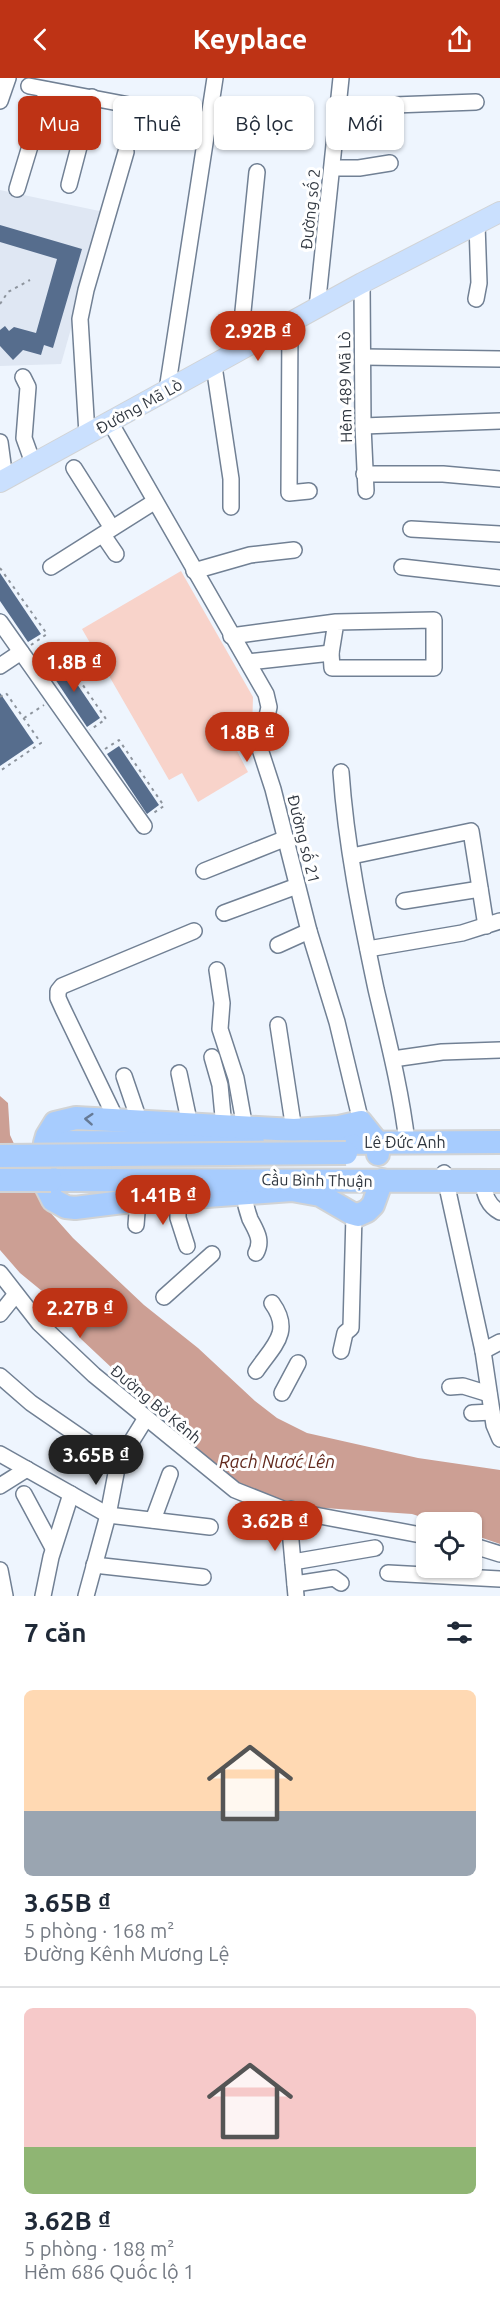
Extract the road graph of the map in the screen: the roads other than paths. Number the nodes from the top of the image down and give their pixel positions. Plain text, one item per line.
1 (8, 78) edge
2 (209, 78) edge
3 (215, 78) edge
4 (341, 78) edge
5 (29, 86) dead end
6 (47, 90) junction
7 (86, 96) edge
8 (340, 96) edge
9 (101, 99) edge
10 (0, 100) edge
11 (476, 102) dead end
12 (404, 105) edge
13 (208, 120) junction
14 (78, 150) edge
15 (334, 150) edge
16 (126, 152) dead end
17 (390, 163) dead end
18 (332, 168) junction
19 (257, 172) dead end
20 (69, 185) dead end
21 (17, 189) dead end
22 (500, 212) edge
23 (477, 224) junction
24 (362, 283) junction
25 (476, 299) dead end
26 (317, 308) junction
27 (290, 323) junction
28 (239, 351) junction
29 (363, 357) junction
30 (500, 359) edge
31 (214, 366) junction
32 (23, 377) dead end
33 (167, 390) junction
34 (500, 421) edge
35 (110, 422) junction
36 (363, 426) junction
37 (87, 434) junction
38 (0, 442) edge
39 (33, 464) junction
40 (74, 468) dead end
41 (364, 474) junction
42 (500, 479) edge
43 (3, 480) edge
44 (309, 491) dead end
45 (366, 491) dead end
46 (154, 502) junction
47 (231, 507) dead end
48 (411, 529) dead end
49 (107, 531) junction
50 (500, 534) edge
51 (294, 550) dead end
52 (116, 554) dead end
53 (51, 567) dead end
54 (402, 567) dead end
55 (194, 571) junction
56 (500, 578) edge
57 (0, 622) edge
58 (336, 622) junction
59 (231, 636) junction
60 (21, 652) junction
61 (331, 653) junction
62 (248, 662) junction
63 (0, 666) edge
64 (341, 772) dead end
65 (143, 824) road end
66 (284, 839) junction
67 (352, 856) junction
68 (204, 871) dead end
69 (297, 886) junction
70 (480, 889) junction
71 (404, 901) dead end
72 (224, 913) dead end
73 (493, 924) edge
74 (194, 931) dead end
75 (309, 931) junction
76 (278, 945) dead end
77 (369, 949) junction
78 (217, 970) dead end
79 (278, 1025) dead end
80 (500, 1050) edge
81 (212, 1057) dead end
82 (393, 1059) junction
83 (179, 1073) dead end
84 (124, 1076) dead end
85 (128, 1122) junction
86 (361, 1122) junction
87 (190, 1125) junction
88 (235, 1128) junction
89 (302, 1136) junction
90 (0, 1142) edge
91 (407, 1142) junction
92 (500, 1142) edge
93 (377, 1148) junction
94 (0, 1156) edge
95 (500, 1156) edge
96 (346, 1161) junction
97 (0, 1171) edge
98 (444, 1174) junction
99 (494, 1177) edge
100 (0, 1180) edge
101 (382, 1180) junction
102 (244, 1194) junction
103 (178, 1199) junction
104 (138, 1200) junction
105 (500, 1212) edge
106 (354, 1215) junction
107 (136, 1225) dead end
108 (187, 1245) dead end
109 (256, 1252) dead end
110 (212, 1254) dead end
111 (0, 1273) edge
112 (16, 1294) junction
113 (164, 1297) dead end
114 (272, 1303) dead end
115 (0, 1314) edge
116 (500, 1342) edge
117 (341, 1351) dead end
118 (483, 1351) junction
119 (298, 1363) dead end
120 (256, 1371) dead end
121 (0, 1376) edge
122 (450, 1388) dead end
123 (282, 1393) dead end
124 (489, 1394) junction
125 (492, 1412) junction
126 (472, 1413) dead end
127 (146, 1418) junction
128 (500, 1439) edge
129 (0, 1454) edge
130 (118, 1463) junction
131 (27, 1469) junction
132 (170, 1474) dead end
133 (0, 1486) edge
134 (24, 1494) dead end
135 (70, 1494) junction
136 (291, 1509) junction
137 (108, 1515) junction
138 (153, 1520) junction
139 (210, 1527) dead end
140 (416, 1534) edge
141 (53, 1548) junction
142 (375, 1548) dead end
143 (482, 1548) edge
144 (500, 1554) edge
145 (293, 1562) junction
146 (93, 1565) junction
147 (388, 1573) dead end
148 (1, 1577) edge
149 (203, 1577) dead end
150 (500, 1579) edge
151 (341, 1583) dead end
152 (295, 1590) edge
153 (5, 1596) edge
154 (43, 1596) edge
155 (86, 1596) edge

1 - 10 street
2 - 3 street
3 - 13 street
4 - 8 street, Đường số 2
5 - 6 street
6 - 7 street
6 - 21 street
9 - 13 street
11 - 12 street
13 - 33 street
14 - 20 street
15 - 18 street, Đường số 2
16 - 37 street
17 - 18 street
18 - 26 street, Đường số 2
19 - 28 street
22 - 23 main road, Đường Mã Lò
23 - 24 main road, Đường Mã Lò
23 - 25 street
24 - 26 main road, Đường Mã Lò
24 - 29 street, Hẻm 489 Mã Lò
26 - 27 main road, Đường Mã Lò
27 - 28 main road, Đường Mã Lò
27 - 44 street
28 - 31 main road, Đường Mã Lò
29 - 30 street
29 - 36 street, Hẻm 489 Mã Lò
31 - 33 main road, Đường Mã Lò
31 - 47 street
32 - 39 street
33 - 35 main road, Đường Mã Lò
34 - 36 street
35 - 37 main road, Đường Mã Lò
35 - 46 street, Đường số 21
36 - 41 street, Hẻm 489 Mã Lò
37 - 39 main road, Đường Mã Lò
38 - 43 street
39 - 43 main road, Đường Mã Lò
40 - 49 street
41 - 42 street
41 - 45 street, Hẻm 489 Mã Lò
46 - 49 street
46 - 55 street, Đường số 21
48 - 50 street
49 - 52 street
49 - 53 street
51 - 55 street
54 - 56 street
55 - 59 street, Đường số 21
57 - 60 street
58 - 59 street
58 - 61 street
58 - 61 street
59 - 62 street, Đường số 21
60 - 63 street
60 - 65 street
61 - 62 street
62 - 66 street, Đường số 21
64 - 67 street
66 - 68 street
66 - 69 street, Đường số 21
67 - 70 street
67 - 77 street
69 - 72 street
69 - 75 street, Đường số 21
70 - 71 street
70 - 73 street
73 - 77 street
74 - 85 street
75 - 76 street
75 - 86 street, Đường số 21
77 - 82 street
78 - 88 street
79 - 89 street
80 - 82 street
81 - 88 street
82 - 91 street
83 - 87 street
84 - 85 street
85 - 87 highway
85 -> 104 highway
86 - 89 highway
86 - 93 highway
87 - 88 highway
88 - 89 highway
89 - 90 highway
89 - 93 highway, Lê Đức Anh
91 - 92 highway, Lê Đức Anh
91 - 93 highway, Lê Đức Anh
93 - 95 highway, Lê Đức Anh
93 - 96 highway, Lê Đức Anh
94 - 96 highway, Cầu Bình Thuận, bridge
96 - 97 highway, Cầu Bình Thuận
96 - 98 highway, Lê Đức Anh
98 - 99 highway, Lê Đức Anh
98 - 101 highway, Lê Đức Anh
98 - 118 street
99 - 105 street
100 - 101 highway, Cầu Bình Thuận, bridge
101 - 106 highway
102 - 103 highway
102 - 106 highway
102 - 109 street
103 - 104 highway
103 - 108 street
104 - 107 street
106 - 117 street
110 - 113 street
111 - 112 street, Đường Bờ Kênh
112 - 115 street
112 - 127 street, Đường Bờ Kênh
114 - 120 street
116 - 118 street
118 - 124 street
119 - 123 street
121 - 130 street
122 - 124 street
124 - 125 street
125 - 126 street
125 - 128 street
127 - 130 street
127 - 136 street, Đường Bờ Kênh
129 - 131 street
130 - 137 street
131 - 133 street
131 - 135 street
132 - 138 street
134 - 141 street
135 - 137 street
135 - 141 street
136 - 140 street, Đường Bờ Kênh
136 - 145 street
137 - 138 street
137 - 146 street
138 - 139 street
141 - 154 street
142 - 145 street
143 - 144 street
145 - 152 street
146 - 149 street
146 - 155 street
147 - 150 street
148 - 153 street
151 - 152 street

